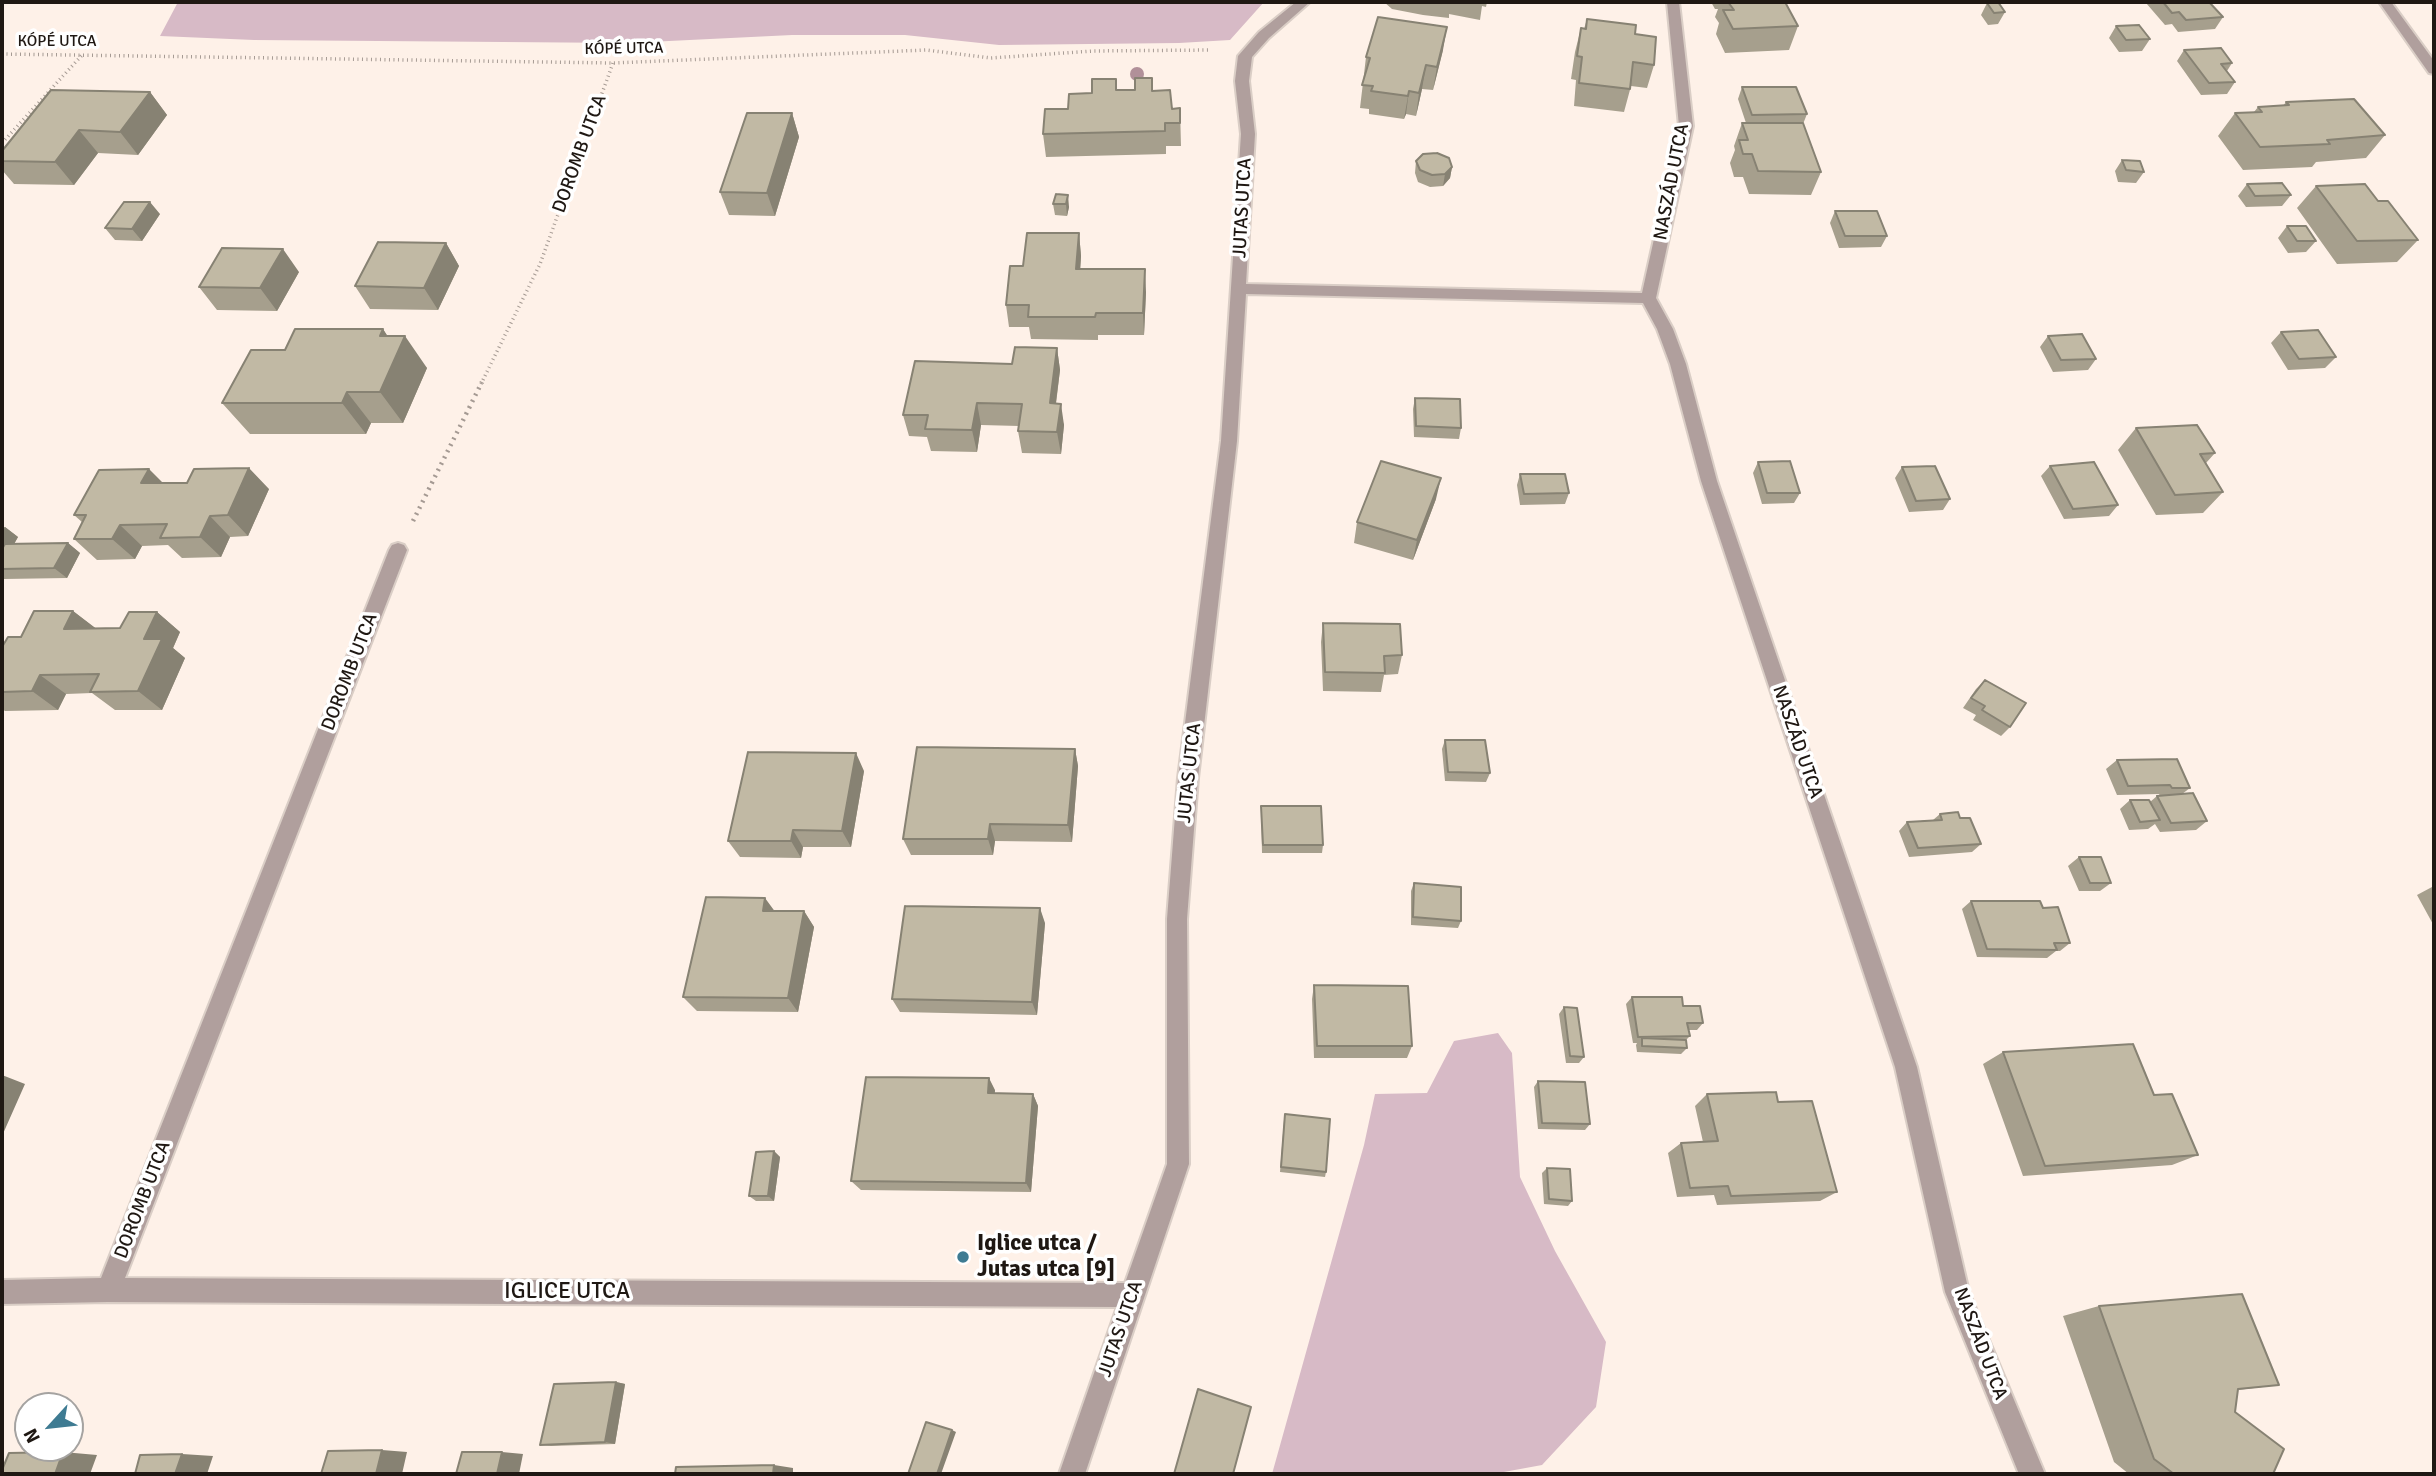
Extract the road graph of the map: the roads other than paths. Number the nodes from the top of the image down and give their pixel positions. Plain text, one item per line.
1 (1304, 2) edge
2 (1673, 2) edge
3 (2385, 2) edge
4 (2434, 70) edge
5 (1239, 289) junction
6 (1647, 298) junction
7 (398, 550) road end
8 (108, 1290) junction
9 (2, 1292) edge
10 (1133, 1295) junction
11 (1072, 1474) edge
12 (2032, 1474) edge

1 - 5 street, JUTAS UTCA
2 - 6 street, NASZÁD UTCA
3 - 4 street
5 - 6 street
5 - 10 street, JUTAS UTCA
6 - 12 street, NASZÁD UTCA
7 - 8 street, DOROMB UTCA
8 - 9 street, IGLICE UTCA
8 - 10 street, IGLICE UTCA
10 - 11 street, JUTAS UTCA

